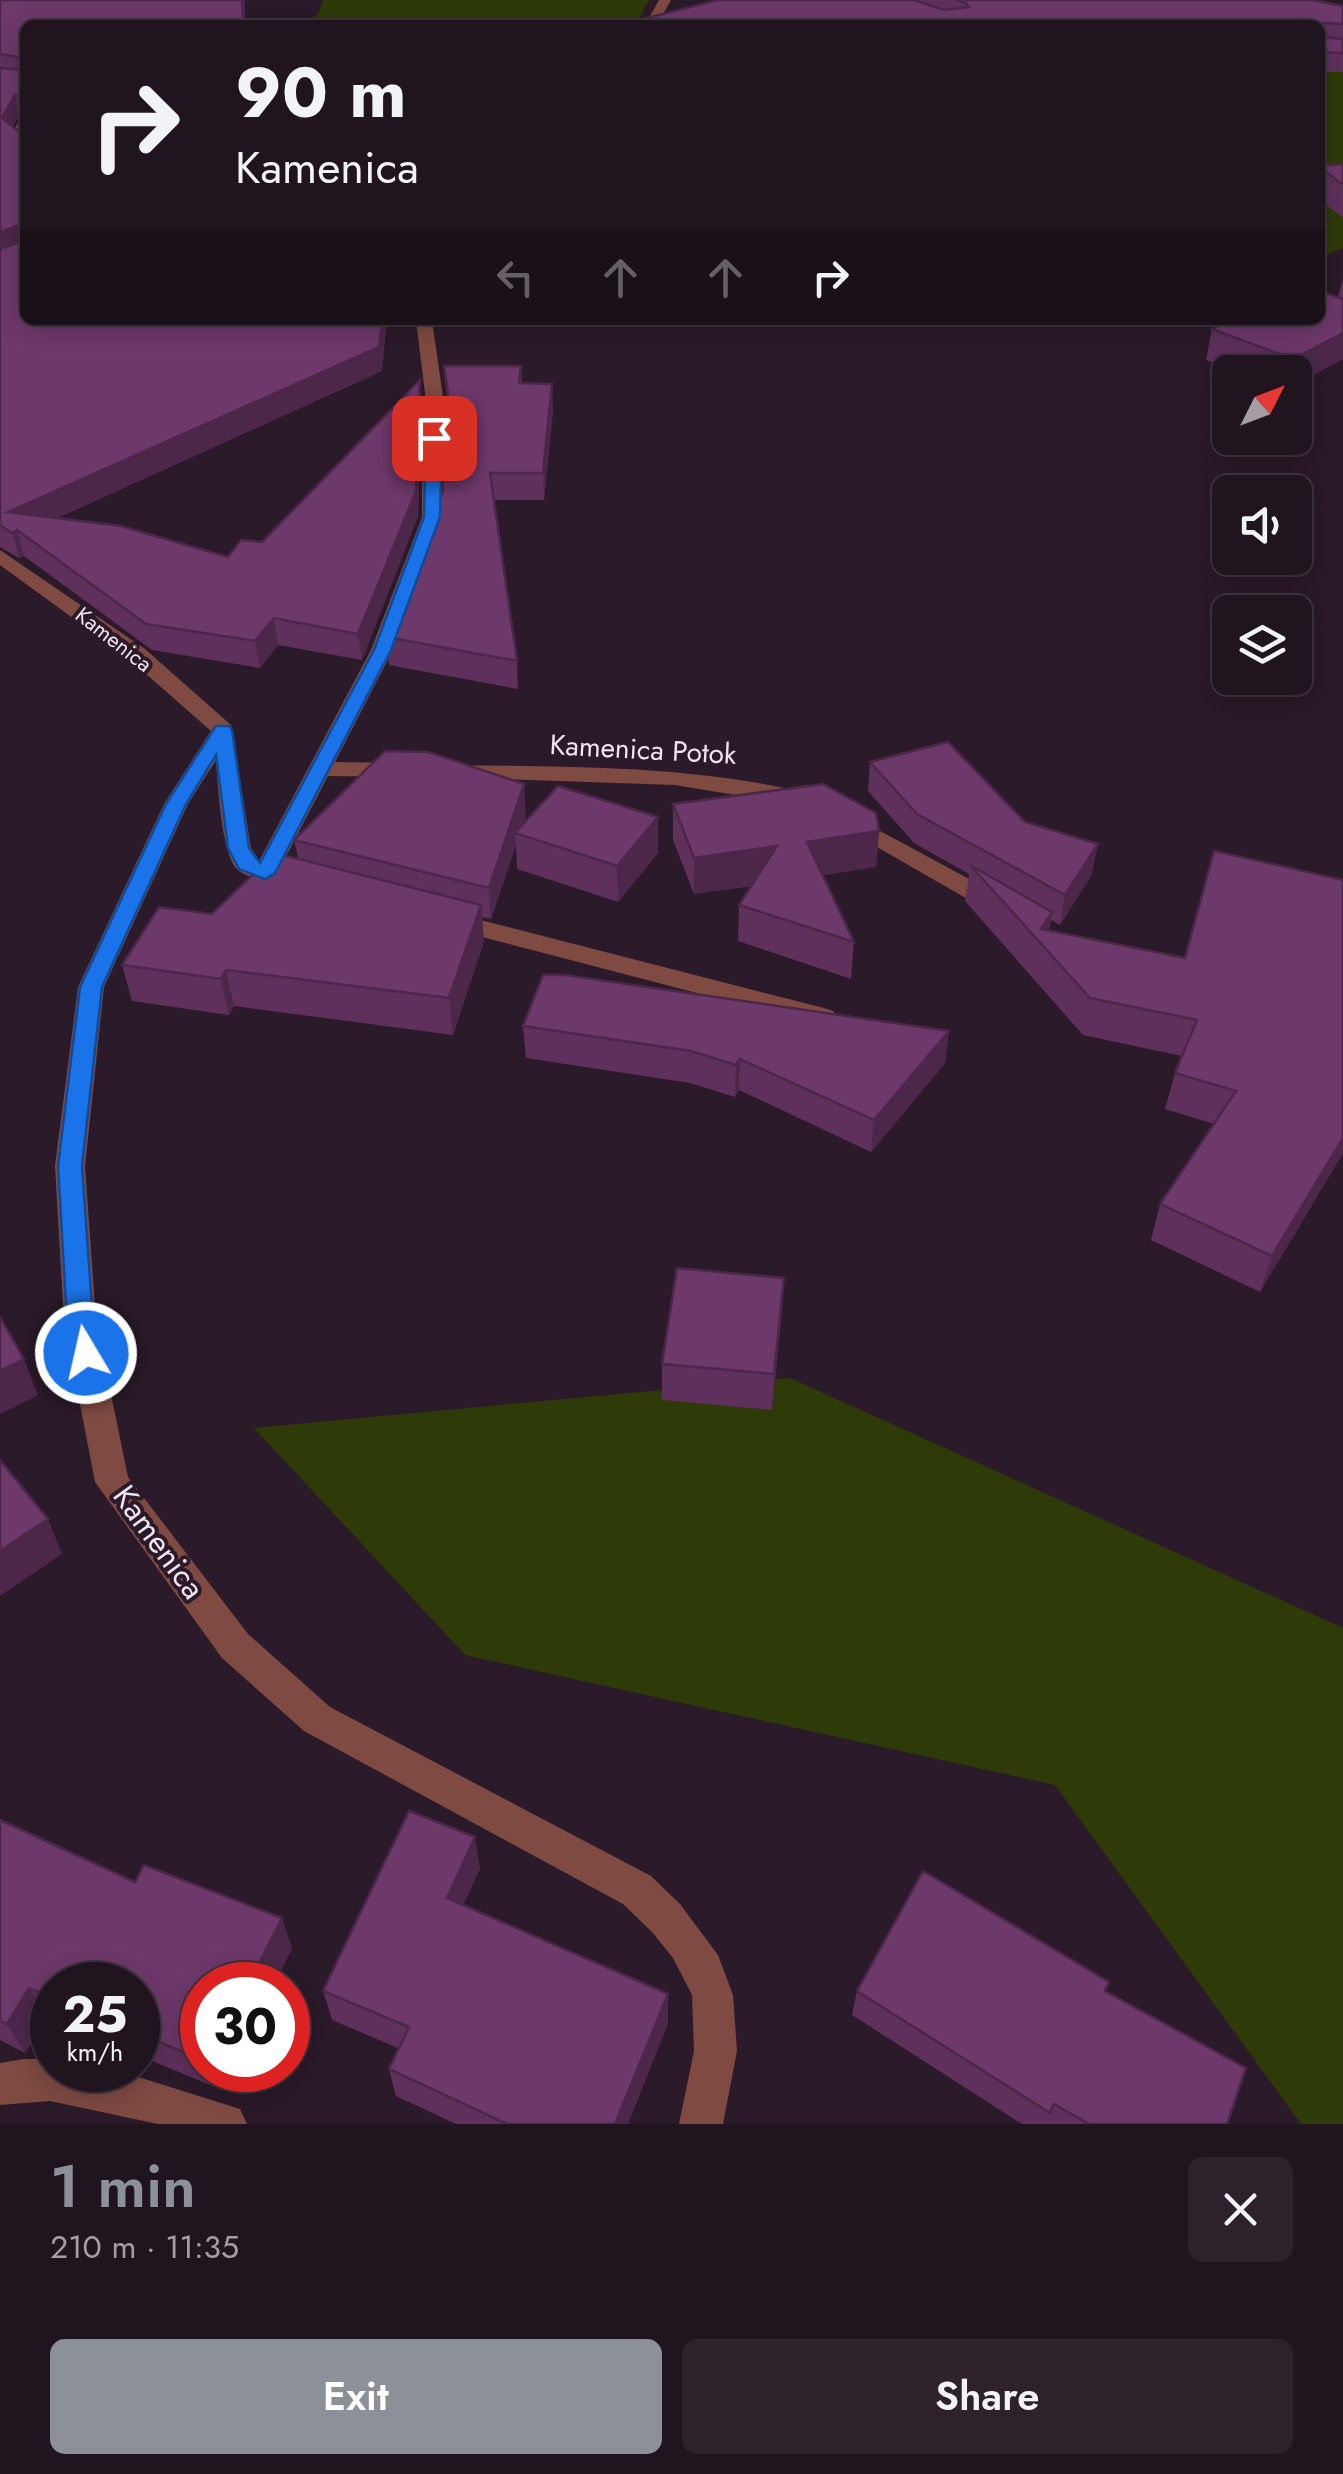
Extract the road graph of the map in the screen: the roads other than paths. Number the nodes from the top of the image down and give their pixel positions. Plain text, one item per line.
1 (425, 325) edge
2 (0, 556) edge
3 (222, 730) junction
4 (321, 768) junction
5 (265, 873) junction
6 (323, 888) edge
7 (419, 912) edge
8 (1016, 916) edge
9 (843, 1022) edge
10 (0, 2084) edge
11 (225, 2124) edge
12 (702, 2124) edge

1 - 4 street
2 - 3 street, Kamenica
3 - 5 street
3 - 12 street, Kamenica
4 - 5 street
4 - 8 street, Kamenica Potok
5 - 6 street
7 - 9 street
10 - 11 street

